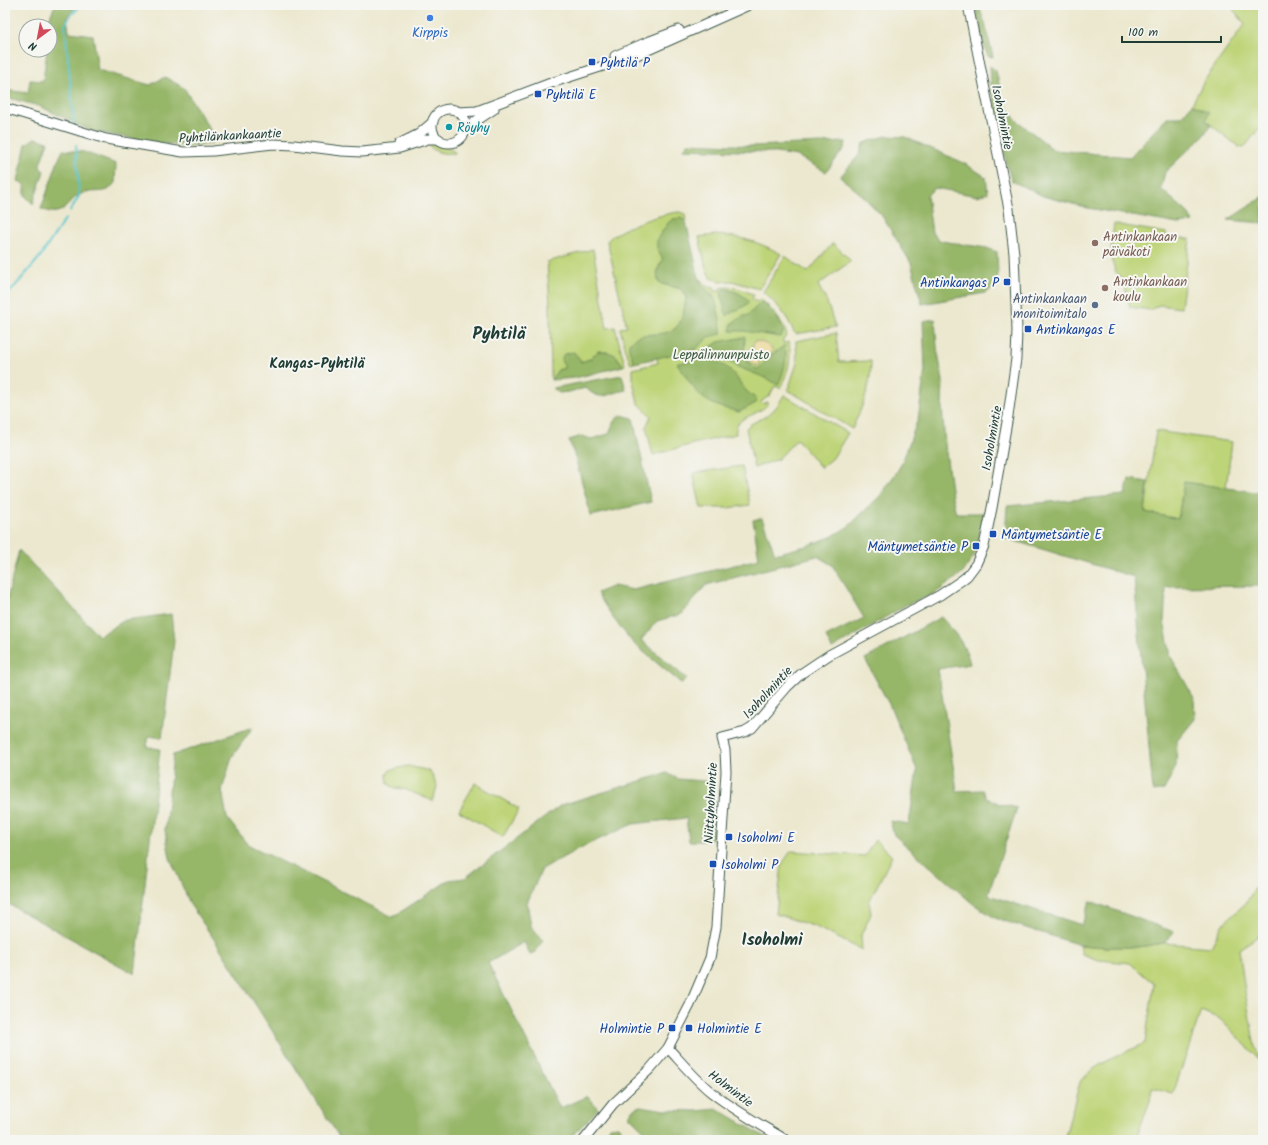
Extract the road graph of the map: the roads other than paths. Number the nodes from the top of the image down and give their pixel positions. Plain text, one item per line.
1 (748, 5) edge
2 (968, 5) edge
3 (508, 100) junction
4 (5, 108) edge
5 (458, 112) junction
6 (433, 122) junction
7 (465, 132) junction
8 (439, 139) junction
9 (388, 149) junction
10 (722, 738) joint
11 (668, 1048) junction
12 (584, 1140) edge
13 (786, 1140) edge

1 - 3 street
2 - 10 street, Isoholmintie
3 - 5 street
3 - 7 street
4 - 9 street, Pyhtilänkankaantie
5 - 6 street
5 - 7 street
6 - 8 street
6 - 9 street, Pyhtilänkankaantie
7 - 8 street
8 - 9 street, Pyhtilänkankaantie
10 - 11 street, Niittyholmintie
11 - 12 street, Niittyholmintie
11 - 13 street, Holmintie

